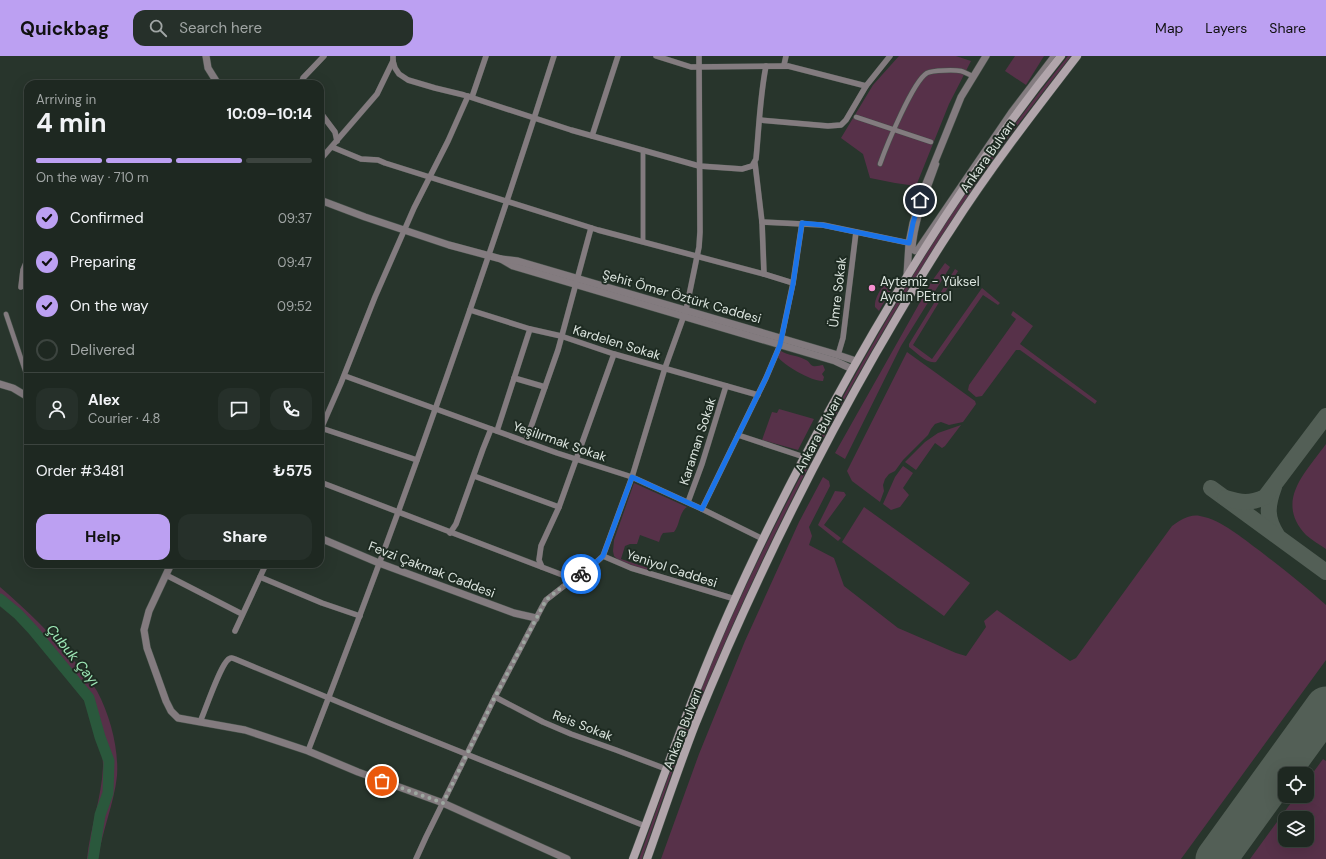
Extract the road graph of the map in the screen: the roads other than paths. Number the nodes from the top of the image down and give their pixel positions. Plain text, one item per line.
1 (206, 56) edge
2 (324, 56) edge
3 (486, 56) edge
4 (554, 56) edge
5 (618, 56) edge
6 (656, 56) edge
7 (699, 56) edge
8 (786, 56) edge
9 (890, 56) edge
10 (986, 56) edge
11 (990, 56) edge
12 (1053, 56) edge
13 (1061, 56) edge
14 (1077, 56) edge
15 (393, 59) edge
16 (784, 65) junction
17 (766, 66) junction
18 (699, 68) junction
19 (973, 76) junction
20 (216, 80) edge
21 (302, 80) edge
22 (866, 86) junction
23 (470, 97) junction
24 (324, 117) edge
25 (856, 117) dead end
26 (535, 118) junction
27 (760, 120) junction
28 (893, 130) junction
29 (592, 136) junction
30 (338, 141) junction
31 (931, 142) dead end
32 (332, 147) junction
33 (643, 150) junction
34 (324, 156) edge
35 (755, 163) junction
36 (880, 164) dead end
37 (699, 166) junction
38 (430, 178) junction
39 (324, 201) edge
40 (506, 202) junction
41 (762, 222) junction
42 (802, 223) junction
43 (591, 228) junction
44 (405, 230) junction
45 (856, 232) junction
46 (644, 242) junction
47 (909, 243) junction
48 (489, 256) junction
49 (697, 256) junction
50 (24, 268) edge
51 (764, 274) junction
52 (907, 275) junction
53 (577, 282) junction
54 (793, 284) junction
55 (21, 287) dead end
56 (470, 310) junction
57 (685, 313) junction
58 (6, 314) dead end
59 (530, 329) junction
60 (561, 336) junction
61 (781, 341) junction
62 (614, 354) junction
63 (838, 355) junction
64 (856, 362) junction
65 (24, 367) edge
66 (665, 368) junction
67 (852, 369) junction
68 (344, 376) junction
69 (514, 378) junction
70 (0, 384) edge
71 (726, 386) junction
72 (545, 388) junction
73 (24, 395) edge
74 (758, 395) junction
75 (435, 409) junction
76 (324, 422) edge
77 (324, 430) edge
78 (494, 430) junction
79 (738, 435) junction
80 (526, 441) junction
81 (804, 457) junction
82 (576, 459) junction
83 (417, 460) junction
84 (474, 476) junction
85 (632, 477) junction
86 (324, 484) edge
87 (688, 502) junction
88 (558, 507) junction
89 (702, 509) junction
90 (398, 512) junction
91 (450, 533) junction
92 (763, 539) junction
93 (324, 540) edge
94 (603, 556) junction
95 (379, 563) junction
96 (542, 567) junction
97 (169, 568) edge
98 (264, 568) edge
99 (166, 575) junction
100 (260, 577) junction
101 (572, 579) junction
102 (735, 599) junction
103 (242, 614) junction
104 (360, 616) junction
105 (536, 618) junction
106 (235, 631) dead end
107 (495, 697) junction
108 (329, 698) junction
109 (200, 722) junction
110 (308, 751) junction
111 (467, 754) junction
112 (666, 769) junction
113 (443, 803) junction
114 (645, 826) junction
115 (416, 859) edge
116 (567, 859) edge
117 (633, 859) edge
118 (647, 859) edge

1 - 20 street
2 - 21 street
3 - 23 street
4 - 26 street
5 - 29 street
6 - 18 street
7 - 18 street
8 - 16 street
9 - 22 street
10 - 19 street
11 - 12 street
13 - 52 main road, Ankara Bulvarı
14 - 118 main road, Ankara Bulvarı
15 - 23 street
15 - 30 street
16 - 17 street
16 - 22 street
17 - 18 street
17 - 27 street
18 - 37 street
19 - 28 street
19 - 47 street
22 - 27 street
23 - 26 street
23 - 38 street
24 - 30 street
25 - 28 street
26 - 29 street
26 - 40 street
27 - 35 street
28 - 31 street
28 - 36 street
29 - 33 street
30 - 32 street
32 - 34 street
32 - 38 street
33 - 37 street
33 - 46 street
35 - 37 street
35 - 41 street
37 - 49 street
38 - 40 street
38 - 44 street
39 - 44 street, Şehit Ömer Öztürk Caddesi
40 - 43 street
40 - 48 street
41 - 42 street
41 - 51 street
42 - 45 street
42 - 54 street
43 - 46 street
43 - 53 street
44 - 48 street, Şehit Ömer Öztürk Caddesi
44 - 68 street
45 - 47 street
45 - 63 street, Ümre Sokak
46 - 49 street
47 - 52 street
48 - 53 street, Şehit Ömer Öztürk Caddesi
48 - 56 street
49 - 51 street
49 - 57 street
50 - 55 street
51 - 54 street
52 - 64 main road, Ankara Bulvarı
53 - 57 street, Şehit Ömer Öztürk Caddesi
53 - 60 street
54 - 61 street
56 - 59 street, Kardelen Sokak
56 - 75 street
57 - 61 street, Şehit Ömer Öztürk Caddesi
57 - 66 street
58 - 65 street
59 - 60 street, Kardelen Sokak
59 - 69 street
60 - 62 street, Kardelen Sokak
60 - 72 street
61 - 63 street, Şehit Ömer Öztürk Caddesi
61 - 67 street, Şehit Ömer Öztürk Caddesi
61 - 74 street
62 - 66 street, Kardelen Sokak
62 - 82 street
63 - 64 street, Şehit Ömer Öztürk Caddesi
64 - 67 main road, Ankara Bulvarı
66 - 71 street, Kardelen Sokak
66 - 85 street
67 - 81 main road, Ankara Bulvarı
68 - 75 street, Yeşilırmak Sokak
68 - 76 street
69 - 72 street
69 - 78 street
70 - 73 street
71 - 74 street, Kardelen Sokak
71 - 87 street, Karaman Sokak
72 - 80 street
74 - 79 street
75 - 78 street, Yeşilırmak Sokak
75 - 83 street
77 - 83 street
78 - 80 street, Yeşilırmak Sokak
78 - 84 street
79 - 81 street
79 - 89 street
80 - 82 street, Yeşilırmak Sokak
81 - 92 main road, Ankara Bulvarı
82 - 85 street, Yeşilırmak Sokak
82 - 88 street
83 - 90 street
84 - 88 street
84 - 91 street
85 - 87 street, Yeşilırmak Sokak
85 - 94 street
86 - 90 street
87 - 89 street, Yeşilırmak Sokak
88 - 96 street
89 - 92 street, Yeşilırmak Sokak
90 - 91 street
90 - 95 street
91 - 96 street
92 - 102 main road, Ankara Bulvarı
93 - 95 street, Fevzi Çakmak Caddesi
94 - 101 street
94 - 102 street, Yeniyol Caddesi
95 - 104 street
95 - 105 street, Fevzi Çakmak Caddesi
96 - 101 street
97 - 99 street
98 - 100 street
99 - 103 street
99 - 109 street
100 - 103 street
100 - 104 street
101 - 105 street
102 - 112 main road, Ankara Bulvarı
103 - 106 street
104 - 108 street
105 - 107 street
107 - 111 street
107 - 112 street, Reis Sokak
108 - 109 street
108 - 110 street
108 - 111 street
109 - 110 street
110 - 113 street
111 - 113 street
111 - 114 street
112 - 114 main road, Ankara Bulvarı
113 - 115 street
113 - 116 street
114 - 117 main road, Ankara Bulvarı

